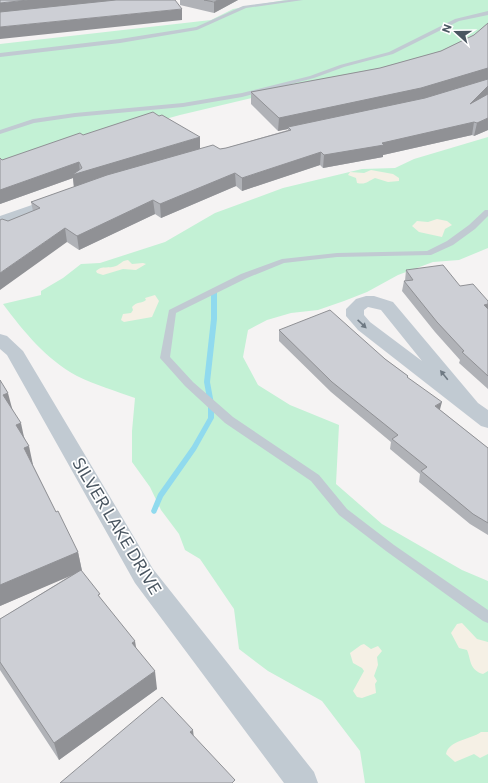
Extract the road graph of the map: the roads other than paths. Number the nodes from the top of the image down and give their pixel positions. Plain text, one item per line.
1 (301, 0) edge
2 (488, 13) edge
3 (0, 55) edge
4 (0, 132) edge
5 (73, 195) edge
6 (488, 212) edge
7 (0, 221) edge
8 (0, 340) edge
9 (468, 405) junction
10 (488, 421) edge
11 (488, 617) edge
12 (303, 783) edge

1 - 3 lane
2 - 4 lane
5 - 7 street
6 - 11 lane
8 - 12 street, SILVER LAKE DRIVE
9 -> 9 street
9 - 10 street

